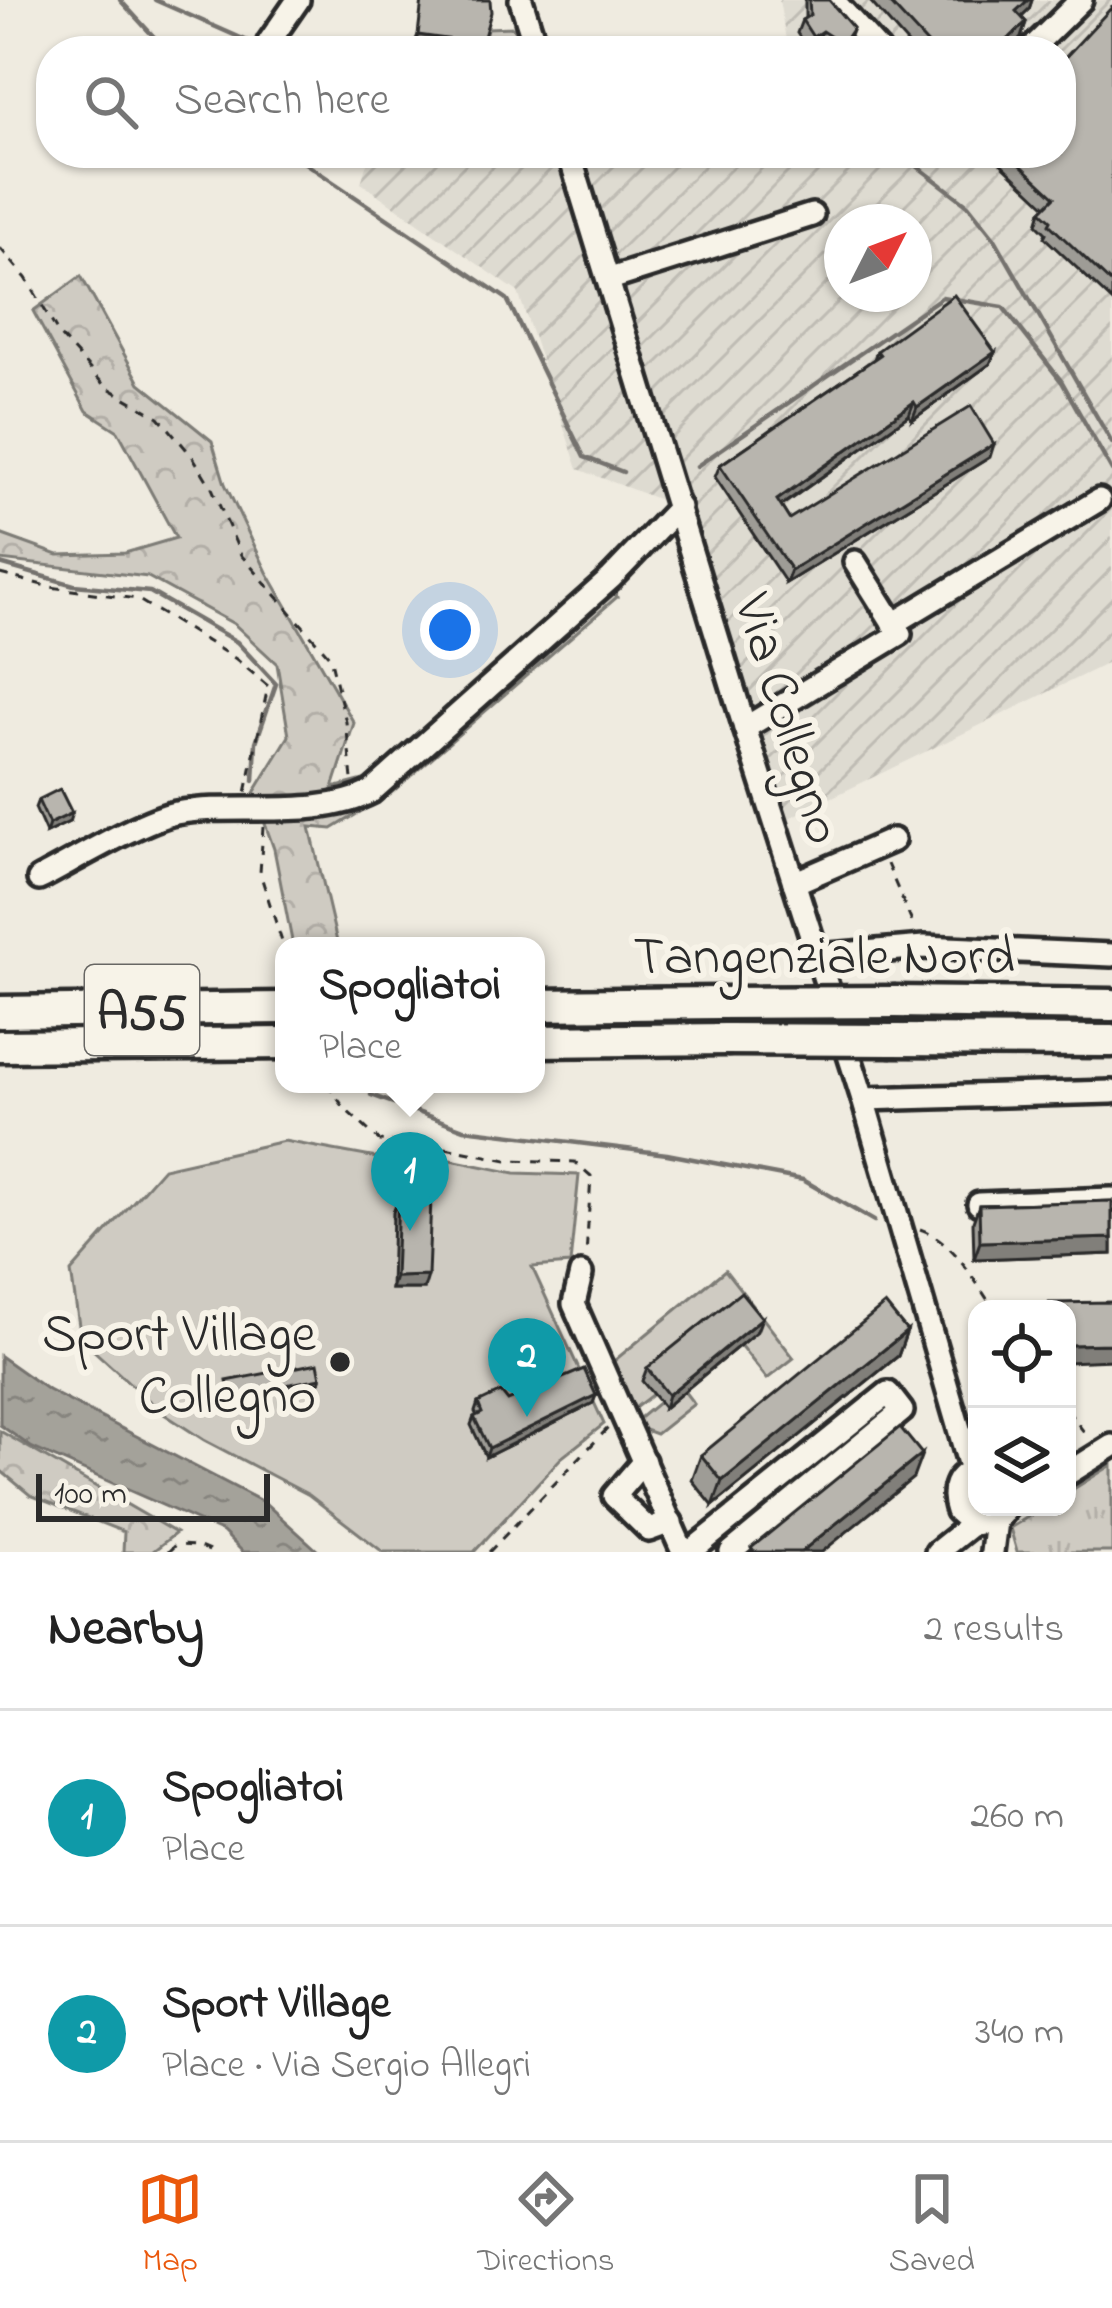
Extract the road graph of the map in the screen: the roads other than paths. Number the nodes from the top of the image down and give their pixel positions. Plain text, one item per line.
1 (298, 0) edge
2 (523, 0) edge
3 (833, 0) edge
4 (1081, 0) edge
5 (273, 36) edge
6 (533, 36) edge
7 (865, 36) edge
8 (1044, 36) edge
9 (574, 168) edge
10 (812, 215) dead end
11 (610, 280) junction
12 (1099, 500) dead end
13 (679, 507) junction
14 (855, 562) dead end
15 (893, 624) junction
16 (745, 728) junction
17 (886, 843) road end
18 (39, 879) dead end
19 (794, 883) junction
20 (1112, 955) edge
21 (818, 956) junction
22 (545, 1005) edge
23 (1112, 1005) edge
24 (275, 1008) edge
25 (0, 1012) edge
26 (545, 1041) edge
27 (1112, 1041) edge
28 (275, 1043) edge
29 (0, 1046) edge
30 (1112, 1092) edge
31 (863, 1099) junction
32 (1112, 1199) edge
33 (979, 1204) edge
34 (581, 1274) road end
35 (1112, 1446) edge
36 (968, 1449) edge
37 (644, 1461) junction
38 (1076, 1468) edge
39 (968, 1474) edge
40 (982, 1516) edge
41 (1001, 1516) edge
42 (964, 1518) junction
43 (670, 1522) junction
44 (940, 1549) edge
45 (687, 1552) edge
46 (731, 1552) edge
47 (992, 1552) edge

1 - 5 street
2 - 6 street
3 - 7 street
4 - 8 street
9 - 11 street, Via Collegno
10 - 11 street
11 - 13 street, Via Collegno
12 - 15 street
13 - 16 street, Via Collegno
13 - 18 street
14 - 15 street
15 - 16 street
16 - 19 street, Via Collegno
17 - 19 street
19 - 21 street, Via Collegno
20 - 21 street
21 - 31 street, Via Collegno
22 - 23 highway, Tangenziale Nord, bridge
24 - 25 highway, A55
26 - 27 highway, Tangenziale Nord, bridge
28 - 29 highway, A55
30 - 31 street
31 - 36 street, Via Collegno
32 - 33 street
34 - 37 street
35 - 38 street
37 - 43 street
37 - 43 street
39 - 42 street
40 - 42 street
41 - 47 street
42 - 44 street
43 - 45 street
45 - 46 street

